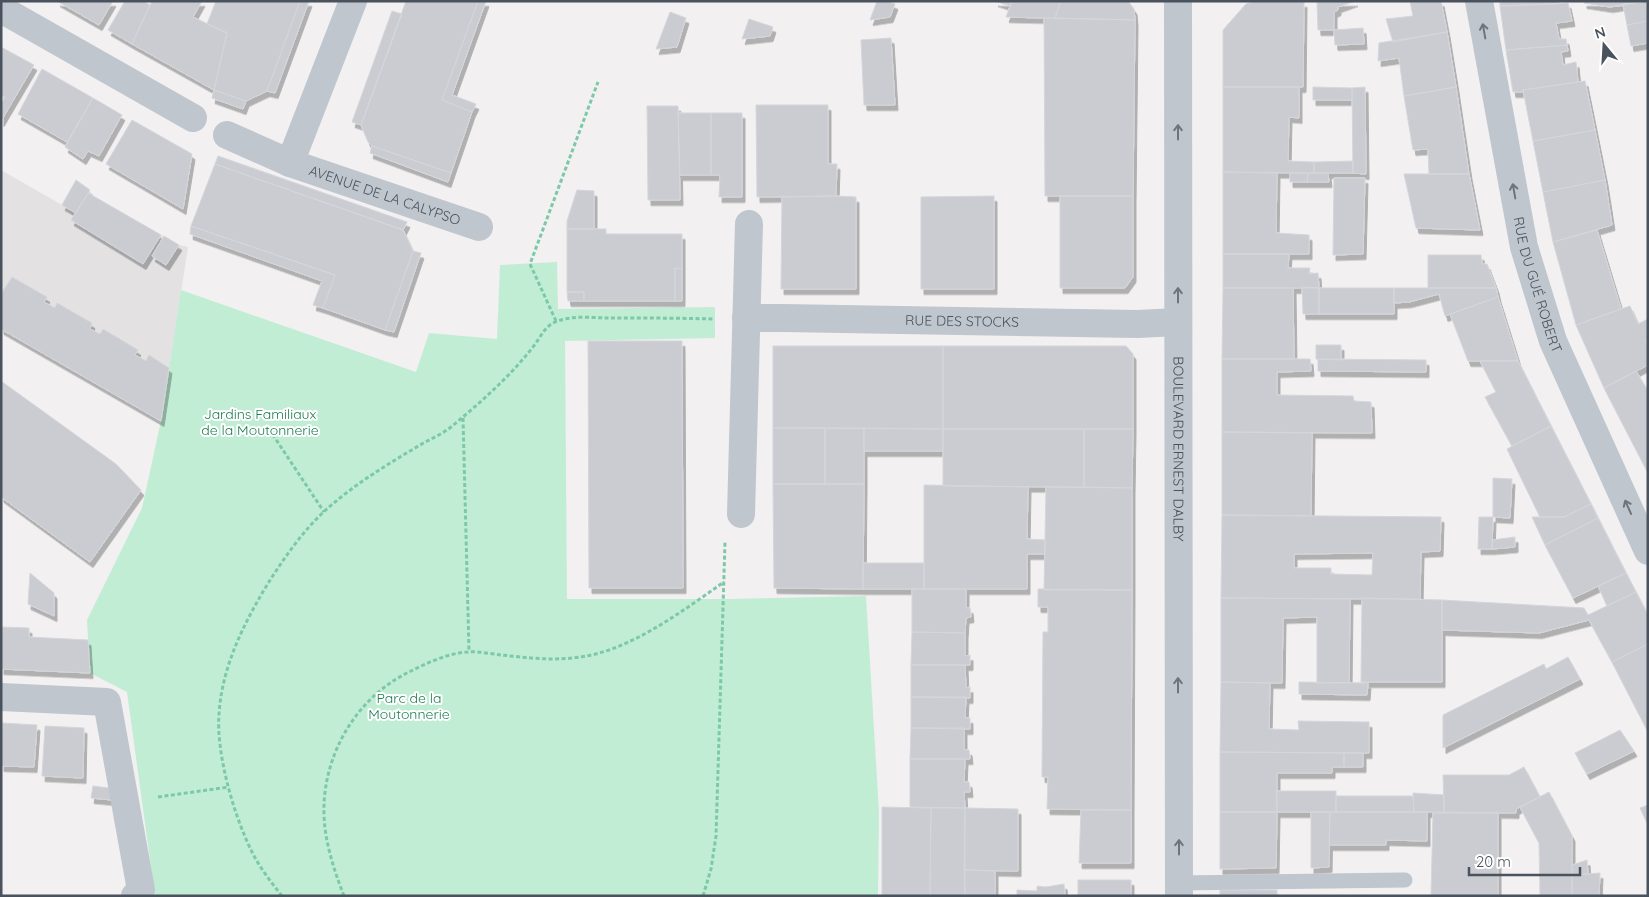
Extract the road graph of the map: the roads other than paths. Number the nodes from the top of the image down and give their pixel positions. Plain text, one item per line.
1 (353, 1) edge
2 (1178, 1) edge
3 (1479, 1) edge
4 (1, 9) edge
5 (193, 118) dead end
6 (227, 135) dead end
7 (290, 163) junction
8 (749, 224) dead end
9 (479, 227) dead end
10 (746, 318) junction
11 (1178, 322) junction
12 (741, 514) dead end
13 (1648, 551) edge
14 (1, 697) edge
15 (1404, 880) dead end
16 (1179, 890) edge
17 (135, 896) edge

1 - 7 street, AVENUE DE LA CALYPSO
11 -> 2 street, BOULEVARD ERNEST DALBY
13 -> 3 street, RUE DU GUÉ ROBERT
4 - 5 street
6 - 7 street, AVENUE DE LA CALYPSO
7 - 9 street, AVENUE DE LA CALYPSO
8 - 10 street
10 - 11 street, RUE DES STOCKS
10 - 12 street
16 -> 11 street, BOULEVARD ERNEST DALBY
14 - 17 street
15 - 16 lane

